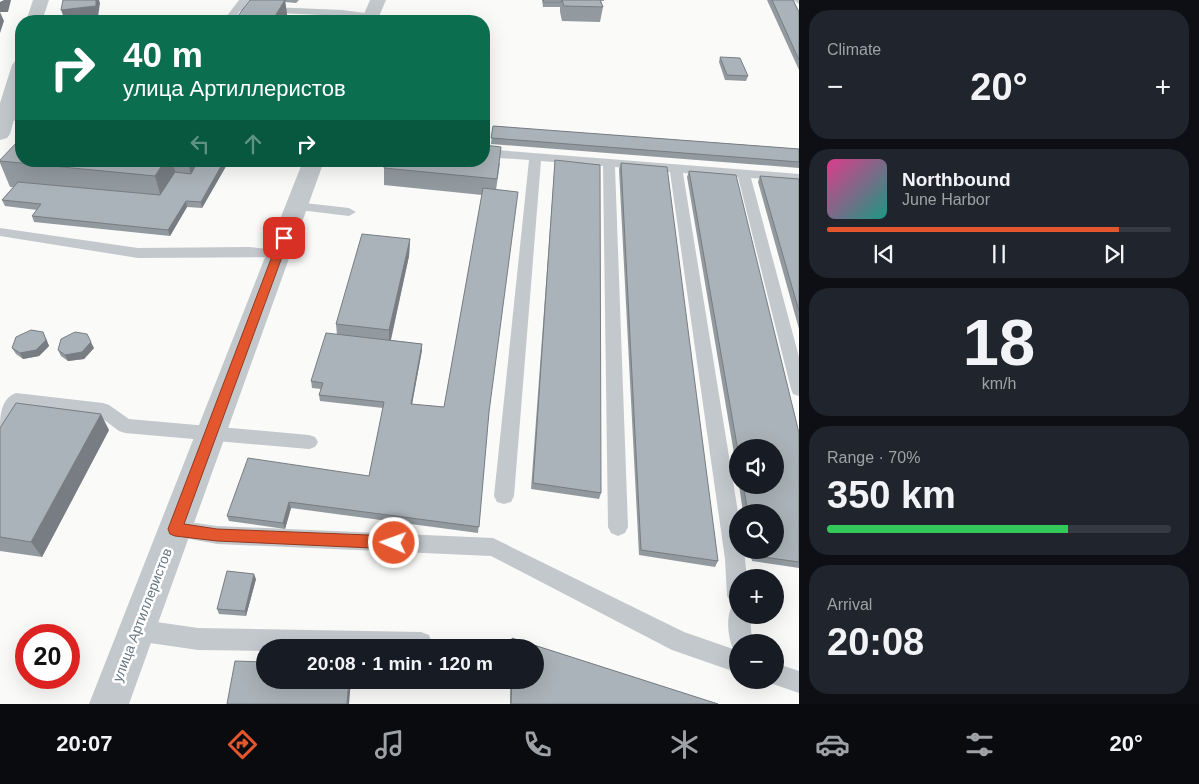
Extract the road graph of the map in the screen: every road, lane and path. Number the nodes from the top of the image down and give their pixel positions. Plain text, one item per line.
1 (41, 0) edge
2 (378, 0) edge
3 (241, 4) edge
4 (36, 15) edge
5 (233, 15) edge
6 (336, 15) edge
7 (372, 15) edge
8 (15, 94) edge
9 (9, 123) edge
10 (490, 153) edge
11 (535, 156) junction
12 (609, 162) junction
13 (312, 167) edge
14 (676, 168) junction
15 (743, 173) junction
16 (799, 178) edge
17 (296, 206) junction
18 (349, 212) dead end
19 (0, 232) edge
20 (278, 254) junction
21 (799, 389) edge
22 (0, 425) edge
23 (211, 434) junction
24 (309, 442) dead end
25 (504, 496) dead end
26 (618, 527) dead end
27 (175, 529) junction
28 (736, 569) edge
29 (136, 630) junction
30 (256, 640) edge
31 (729, 659) edge
32 (784, 677) edge
33 (799, 682) edge
34 (109, 704) edge

1 - 4 street
2 - 7 street
3 - 5 lane
3 - 6 lane
8 - 9 street
10 - 11 lane
11 - 12 lane
11 - 25 lane
12 - 14 lane
12 - 26 lane
13 - 17 street, улица Артиллеристов
14 - 15 lane
14 - 28 lane
15 - 16 lane
15 - 21 lane
17 - 18 lane
17 - 20 street, улица Артиллеристов
19 - 20 lane
20 - 23 street, улица Артиллеристов
22 - 23 lane
23 - 24 lane
23 - 27 street, улица Артиллеристов
27 - 29 street, улица Артиллеристов
27 - 31 lane
29 - 30 lane
29 - 34 street, улица Артиллеристов
32 - 33 lane

